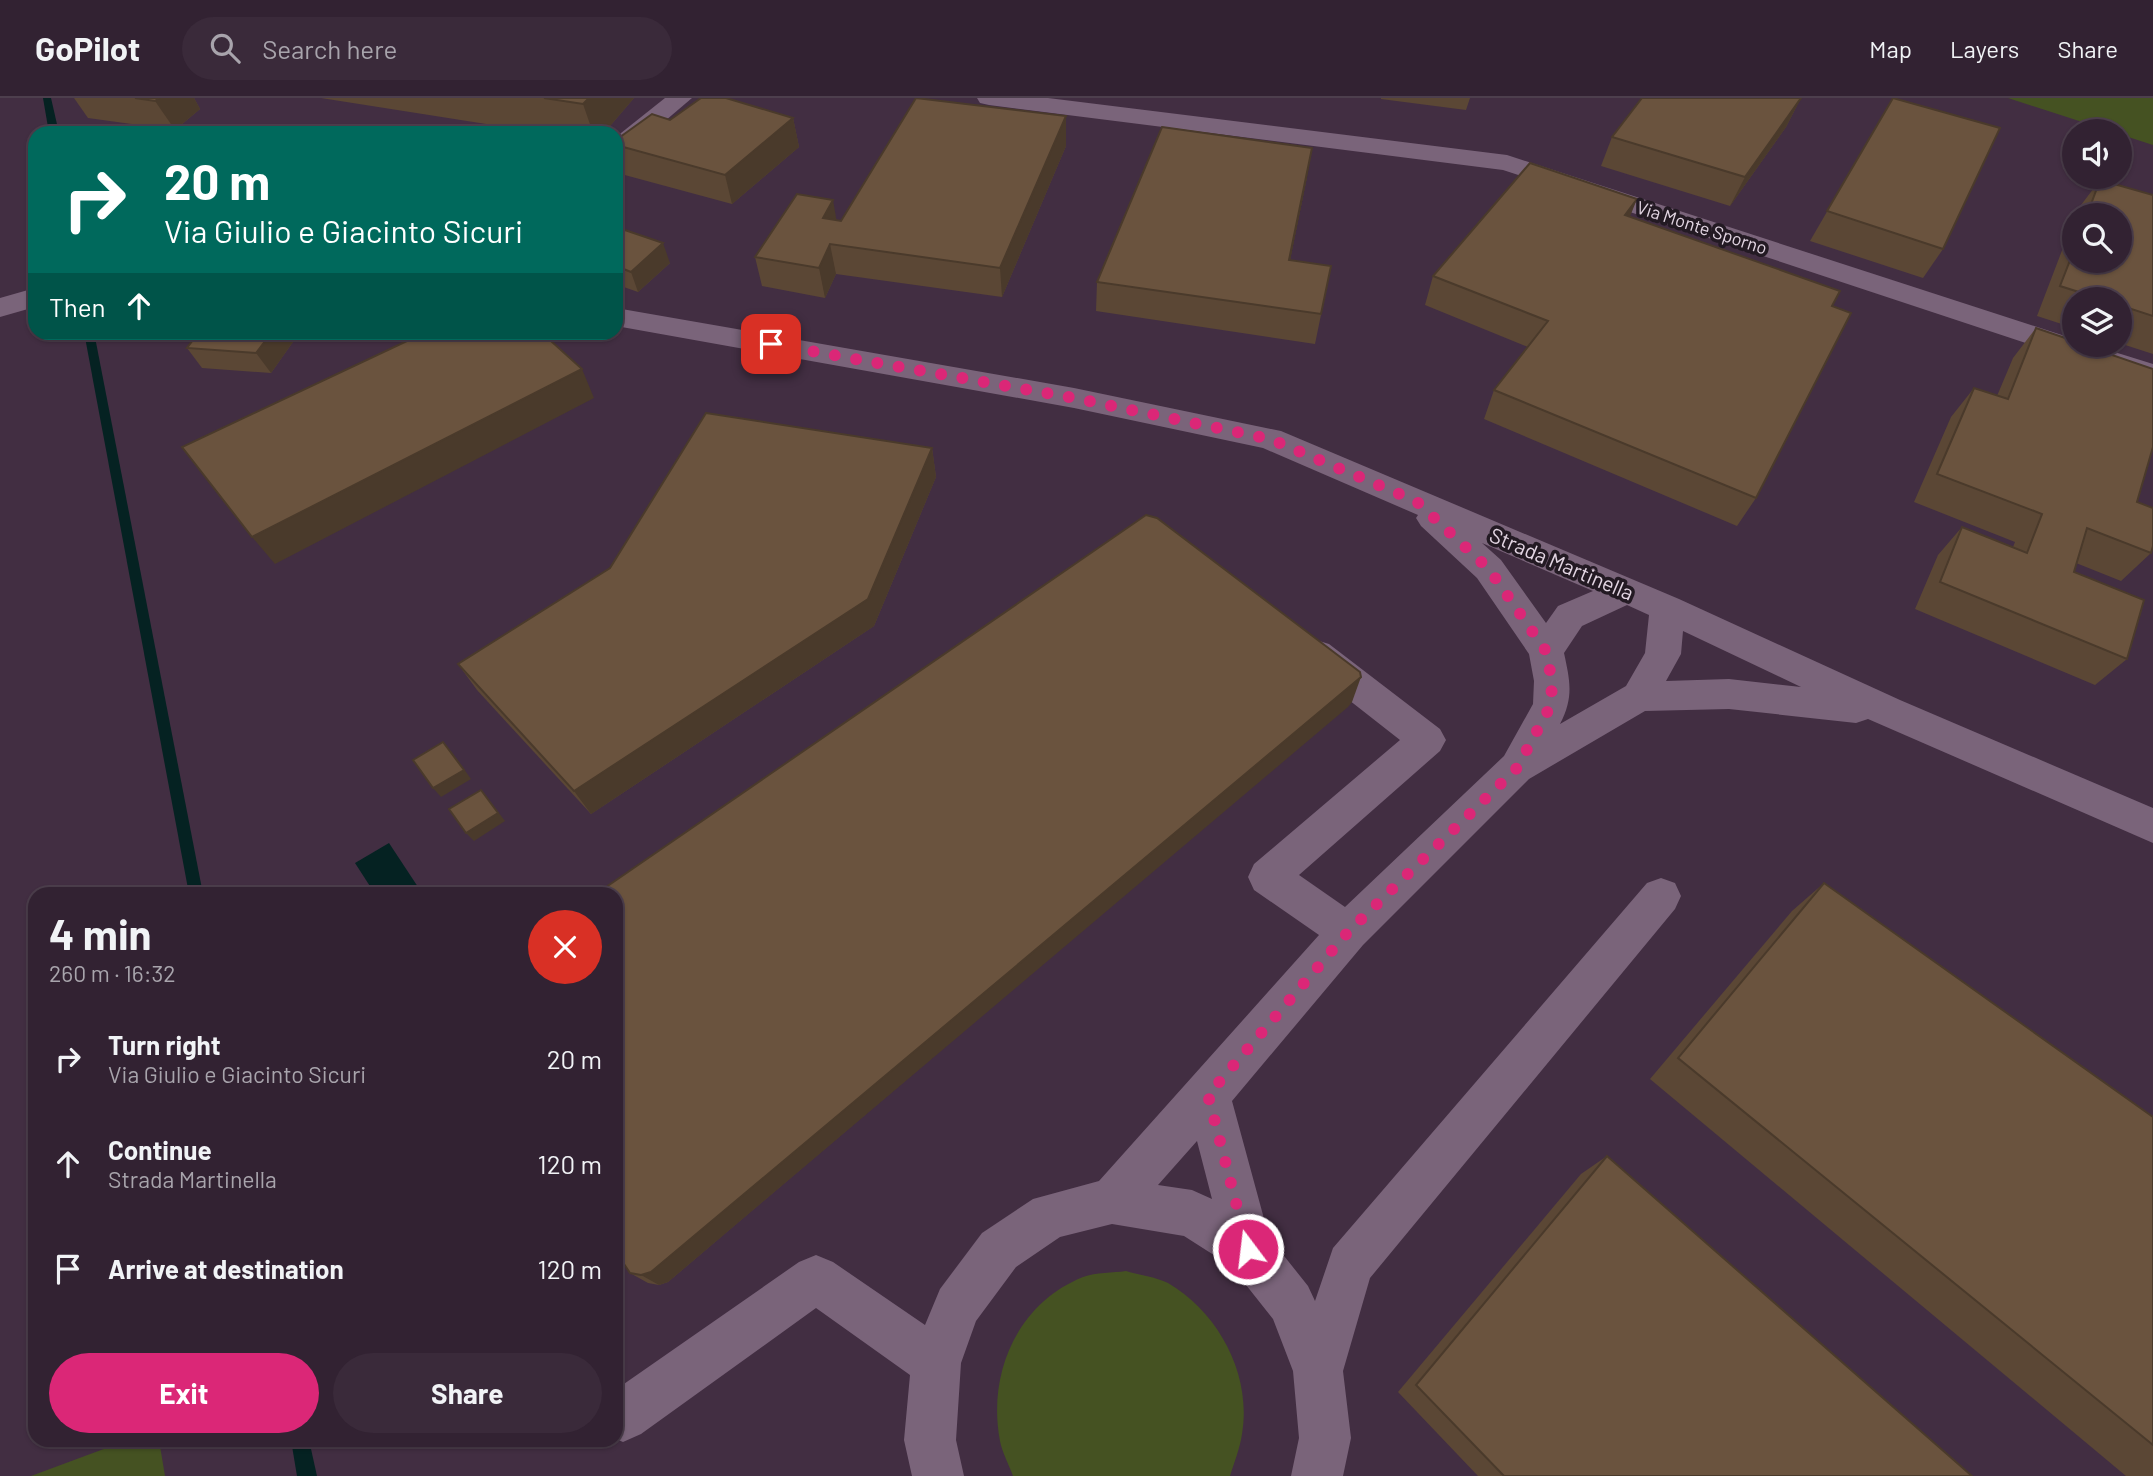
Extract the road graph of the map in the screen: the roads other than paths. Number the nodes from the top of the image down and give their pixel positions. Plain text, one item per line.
1 (680, 98) edge
2 (989, 98) edge
3 (623, 144) edge
4 (0, 290) edge
5 (28, 296) edge
6 (28, 299) edge
7 (0, 309) edge
8 (623, 318) edge
9 (2153, 375) edge
10 (1416, 501) junction
11 (1626, 591) junction
12 (1667, 608) junction
13 (1285, 631) edge
14 (1546, 651) junction
15 (1639, 696) junction
16 (1887, 711) junction
17 (1517, 768) junction
18 (2153, 826) edge
19 (1661, 895) dead end
20 (1348, 932) junction
21 (1208, 1095) junction
22 (1112, 1201) junction
23 (1248, 1249) junction
24 (936, 1363) junction
25 (1318, 1371) junction
26 (623, 1416) edge
27 (937, 1476) edge
28 (1317, 1476) edge

1 - 3 street
2 - 9 street, Via Monte Sporno
4 - 5 street
6 - 7 street
8 - 10 street, Strada Martinella
10 - 11 street, Strada Martinella
10 - 14 street
11 - 12 street, Strada Martinella
11 - 14 street
12 - 15 street
12 - 16 street, Strada Martinella
13 - 20 street
14 - 17 street
15 - 16 street
15 - 17 street
16 - 18 street, Strada Martinella
17 - 20 street
19 - 25 street
20 - 21 street
21 - 22 street
21 - 23 street
22 - 23 street
22 - 24 street
23 - 25 street
24 - 26 street
24 - 27 street
25 - 28 street

